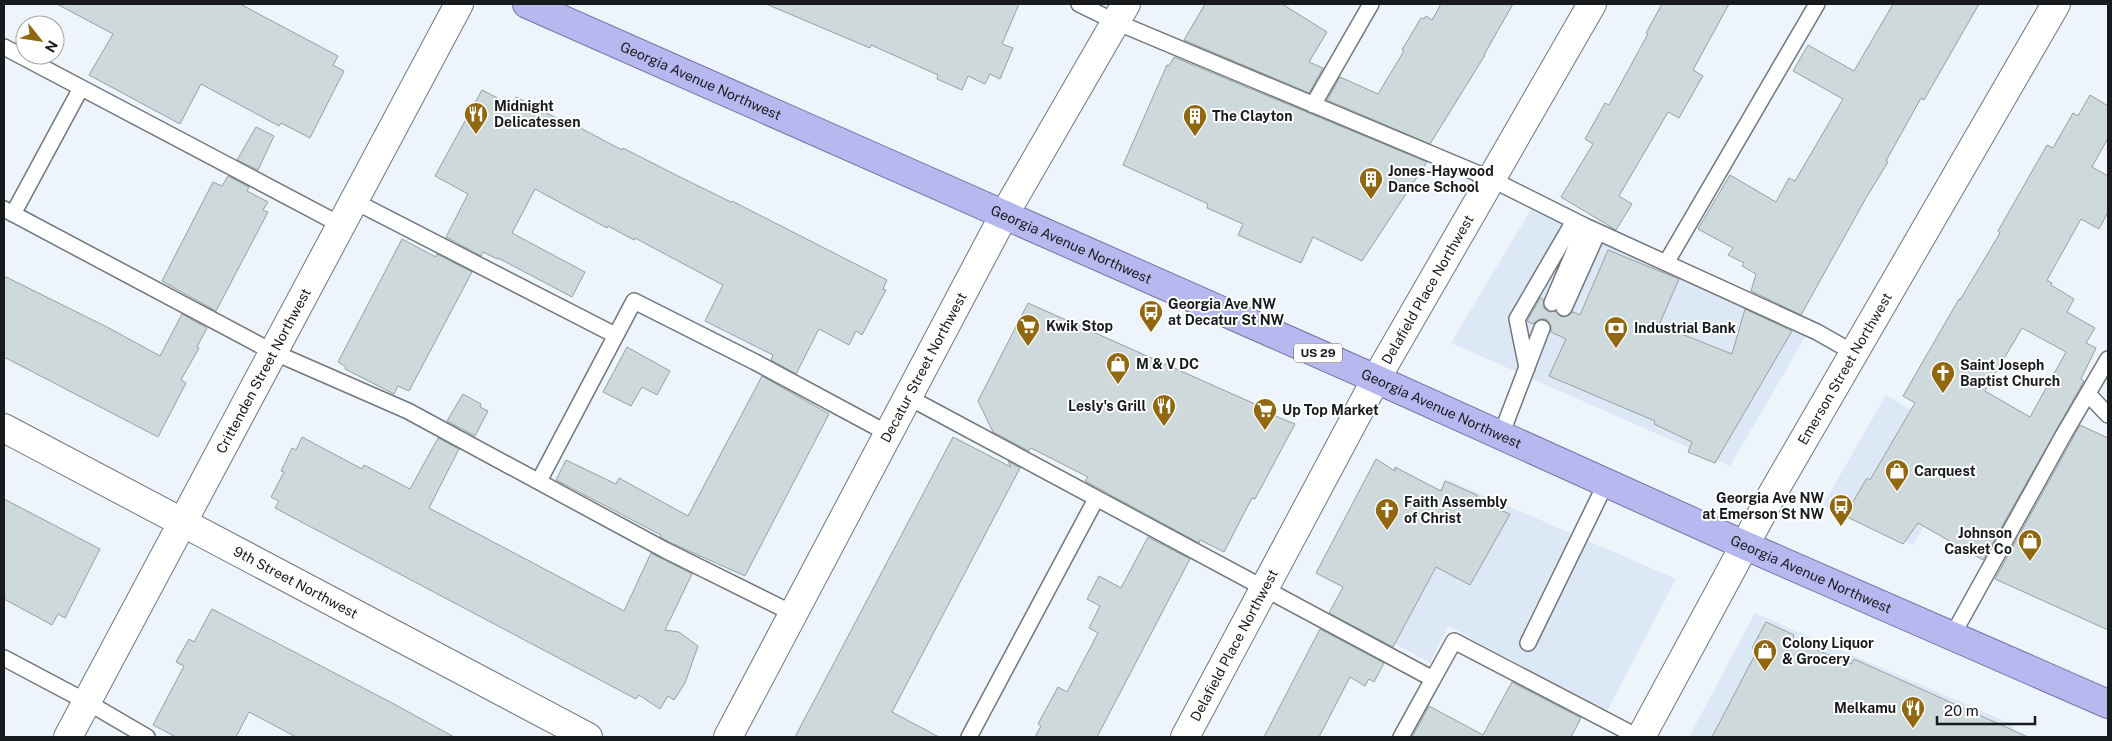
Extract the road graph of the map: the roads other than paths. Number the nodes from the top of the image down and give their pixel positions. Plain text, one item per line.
1 (459, 4) edge
2 (527, 4) edge
3 (1080, 4) edge
4 (1371, 4) edge
5 (1592, 4) edge
6 (1817, 4) edge
7 (2056, 4) edge
8 (1121, 13) edge
9 (4, 48) edge
10 (81, 88) junction
11 (1313, 105) junction
12 (1491, 178) junction
13 (354, 201) junction
14 (9, 212) edge
15 (1004, 215) junction
16 (341, 225) junction
17 (1586, 226) junction
18 (1666, 263) junction
19 (1558, 306) dead end
20 (1547, 330) dead end
21 (615, 335) junction
22 (273, 352) junction
23 (1854, 353) junction
24 (2108, 360) edge
25 (1527, 368) junction
26 (1376, 379) junction
27 (2088, 394) junction
28 (908, 397) junction
29 (2108, 415) edge
30 (4, 428) edge
31 (888, 434) junction
32 (1501, 435) junction
33 (539, 481) junction
34 (1606, 482) junction
35 (1096, 499) junction
36 (182, 522) junction
37 (1744, 545) junction
38 (1265, 587) junction
39 (794, 614) junction
40 (1952, 636) junction
41 (1528, 643) dead end
42 (4, 658) edge
43 (1433, 679) junction
44 (87, 702) junction
45 (2108, 704) edge
46 (68, 737) edge
47 (147, 737) edge
48 (588, 737) edge
49 (728, 737) edge
50 (969, 737) edge
51 (1185, 737) edge
52 (1401, 737) edge
53 (1640, 737) edge

1 - 13 street, Crittenden Street Northwest
2 - 15 highway, Georgia Avenue Northwest / US 29
3 - 8 lane
4 - 11 lane
5 - 12 street, Delafield Place Northwest
6 - 18 lane
7 - 23 street, Emerson Street Northwest
8 - 11 lane
8 - 15 street, Decatur Street Northwest
9 - 10 lane
10 - 14 lane
10 - 16 lane
11 - 12 lane
12 - 17 lane
12 - 26 street, Delafield Place Northwest
13 - 16 street, Crittenden Street Northwest
13 - 21 lane
14 - 22 lane
15 - 26 highway, Georgia Avenue Northwest / US 29
15 - 28 street, Decatur Street Northwest
16 - 22 street, Crittenden Street Northwest
17 - 18 lane
17 - 19 lane
17 - 25 lane
18 - 23 lane
20 - 25 lane
21 - 31 lane
21 - 33 lane
22 - 33 lane
22 - 36 street, Crittenden Street Northwest
23 - 37 street, Emerson Street Northwest
24 - 27 lane
25 - 32 lane
26 - 32 highway, Georgia Avenue Northwest / US 29
26 - 38 street, Delafield Place Northwest
27 - 29 lane
27 - 40 lane
28 - 31 street, Decatur Street Northwest
28 - 35 lane
30 - 36 street, 9th Street Northwest
31 - 39 street, Decatur Street Northwest
32 - 34 highway, Georgia Avenue Northwest / US 29
33 - 39 lane
34 - 37 highway, Georgia Avenue Northwest / US 29
34 - 41 lane
35 - 38 lane
35 - 50 lane
36 - 44 street, Crittenden Street Northwest
36 - 48 street, 9th Street Northwest
37 - 40 highway, Georgia Avenue Northwest / US 29
37 - 53 street, Emerson Street Northwest
38 - 43 lane
38 - 51 street, Delafield Place Northwest
39 - 49 street, Decatur Street Northwest
40 - 45 highway, Georgia Avenue Northwest / US 29
42 - 44 lane
43 - 52 lane
43 - 53 lane
44 - 46 street, Crittenden Street Northwest
44 - 47 lane

